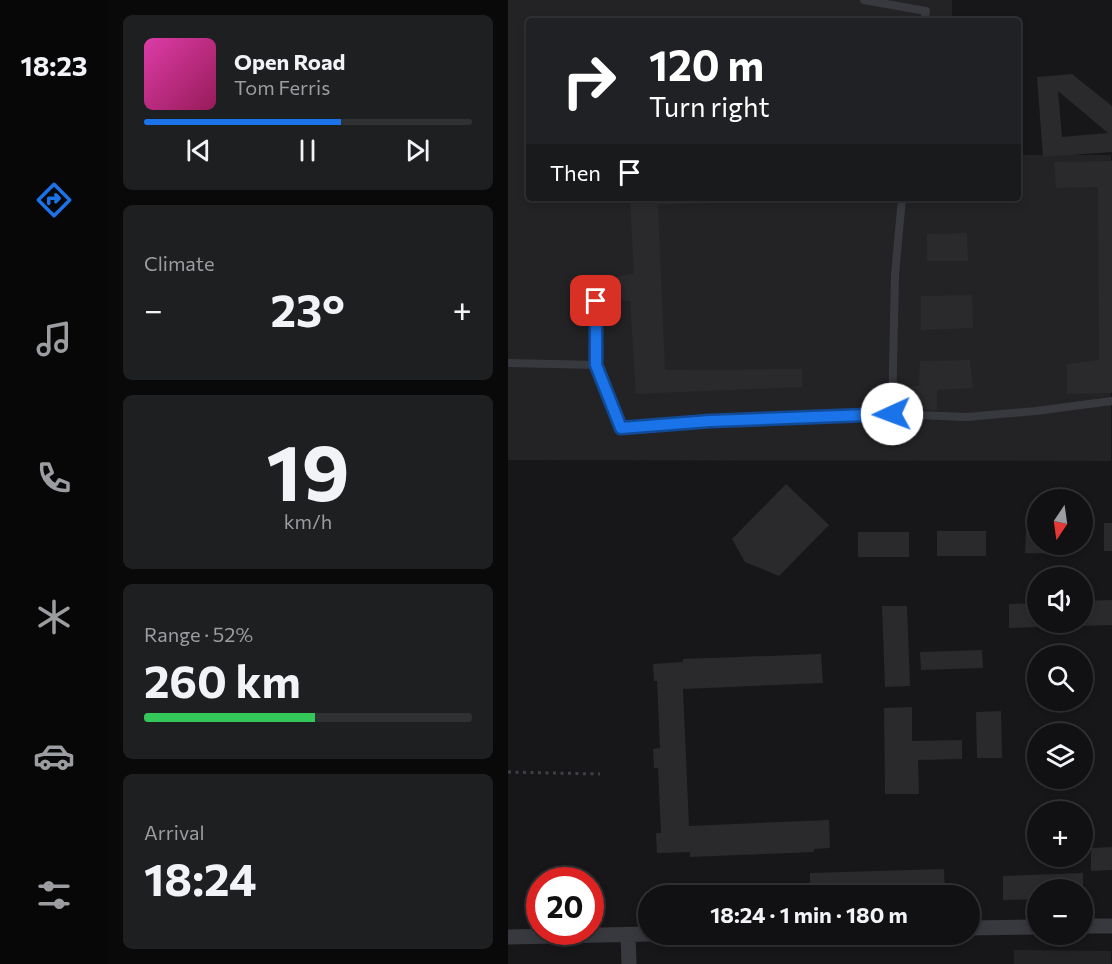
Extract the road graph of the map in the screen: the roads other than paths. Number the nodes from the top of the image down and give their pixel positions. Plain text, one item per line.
1 (864, 0) edge
2 (925, 18) edge
3 (902, 201) edge
4 (596, 301) dead end
5 (508, 363) edge
6 (596, 365) junction
7 (1111, 401) edge
8 (892, 414) junction
9 (1093, 926) edge
10 (1111, 926) edge
11 (1027, 927) edge
12 (980, 928) edge
13 (628, 935) junction
14 (638, 935) edge
15 (508, 937) edge
16 (629, 964) edge

1 - 2 lane
3 - 8 lane
4 - 6 lane
5 - 6 lane
6 - 8 lane
7 - 8 lane
9 - 10 street
11 - 12 street
13 - 14 street
13 - 15 street
13 - 16 street

